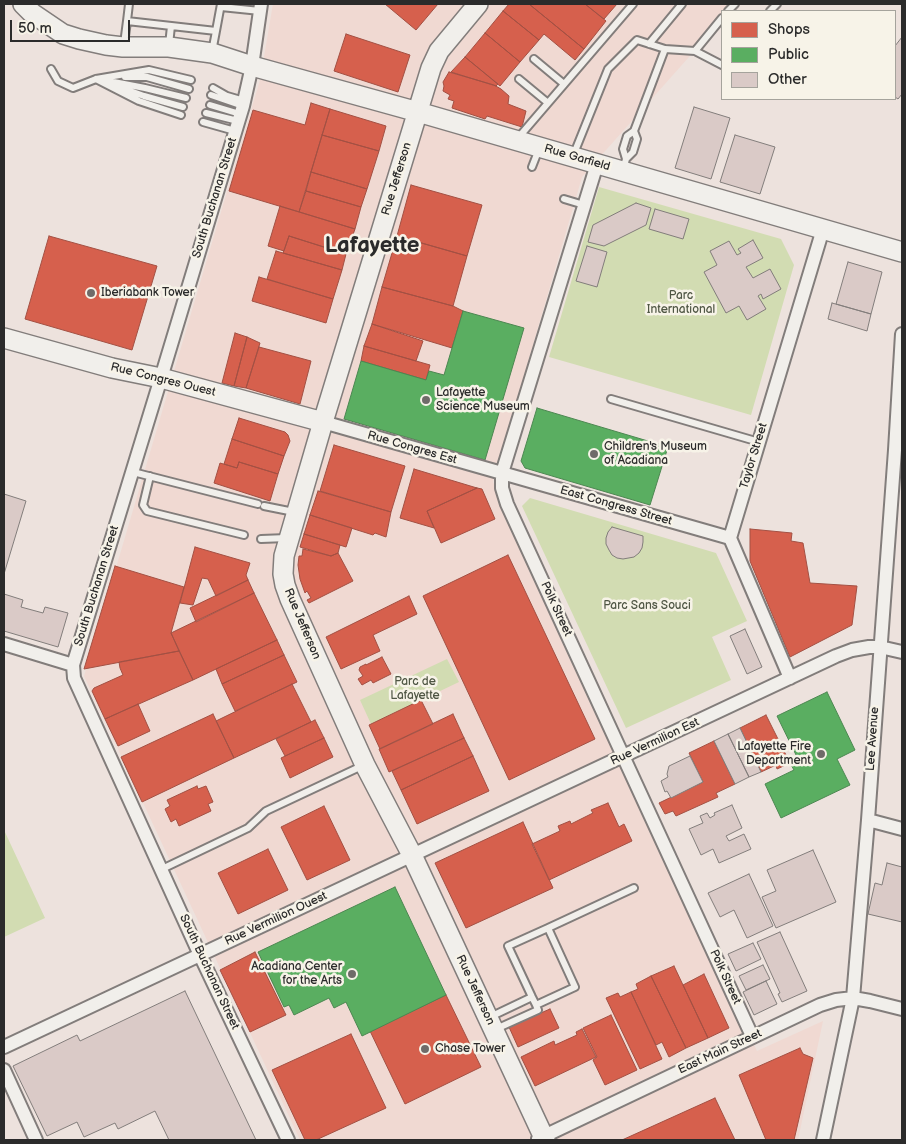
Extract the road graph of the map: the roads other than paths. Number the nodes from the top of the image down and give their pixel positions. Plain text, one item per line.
1 (23, 4) edge
2 (129, 4) edge
3 (478, 4) edge
4 (633, 4) edge
5 (682, 4) edge
6 (221, 5) edge
7 (261, 8) edge
8 (721, 19) edge
9 (127, 21) junction
10 (171, 26) junction
11 (216, 31) junction
12 (648, 44) junction
13 (123, 47) junction
14 (169, 47) junction
15 (665, 49) junction
16 (695, 51) junction
17 (212, 53) junction
18 (534, 59) dead end
19 (721, 65) edge
20 (252, 66) junction
21 (51, 69) dead end
22 (96, 78) junction
23 (519, 79) dead end
24 (191, 80) dead end
25 (564, 84) junction
26 (213, 88) dead end
27 (189, 89) dead end
28 (211, 96) dead end
29 (186, 98) dead end
30 (548, 103) junction
31 (210, 105) dead end
32 (184, 107) dead end
33 (418, 112) junction
34 (206, 113) dead end
35 (240, 115) junction
36 (180, 116) dead end
37 (203, 122) dead end
38 (634, 131) junction
39 (516, 140) junction
40 (539, 147) junction
41 (573, 157) junction
42 (597, 164) junction
43 (624, 165) junction
44 (532, 168) dead end
45 (564, 199) dead end
46 (584, 205) junction
47 (823, 229) junction
48 (902, 252) edge
49 (902, 334) edge
50 (4, 338) edge
51 (161, 378) junction
52 (611, 398) dead end
53 (323, 422) junction
54 (759, 442) junction
55 (899, 451) edge
56 (133, 472) junction
57 (502, 473) junction
58 (150, 476) junction
59 (296, 512) junction
60 (244, 535) dead end
61 (289, 538) junction
62 (730, 538) junction
63 (261, 539) dead end
64 (4, 644) edge
65 (880, 647) junction
66 (902, 652) edge
67 (73, 665) junction
68 (790, 678) junction
69 (623, 757) junction
70 (365, 765) junction
71 (868, 820) junction
72 (902, 829) edge
73 (412, 855) junction
74 (162, 869) junction
75 (634, 888) dead end
76 (548, 928) junction
77 (200, 954) junction
78 (532, 997) junction
79 (853, 998) junction
80 (536, 1005) junction
81 (902, 1009) edge
82 (491, 1024) junction
83 (752, 1036) junction
84 (4, 1047) edge
85 (4, 1070) edge
86 (542, 1139) edge
87 (36, 1140) edge
88 (288, 1140) edge
89 (823, 1140) edge

1 - 13 street, Rue Garfield
2 - 9 lane
3 - 33 street, Rue Jefferson
4 - 25 lane
5 - 12 lane
6 - 7 lane
6 - 11 lane
7 - 20 street, South Buchanan Street
8 - 16 lane
9 - 10 lane
9 - 13 lane
10 - 11 lane
10 - 14 lane
11 - 17 lane
12 - 15 lane
12 - 41 lane
13 - 14 street, Rue Garfield
14 - 17 street, Rue Garfield
15 - 16 lane
15 - 38 lane
16 - 19 lane
17 - 20 street, Rue Garfield
18 - 25 lane
20 - 33 street, Rue Garfield
20 - 35 street, South Buchanan Street
21 - 22 lane
22 - 24 lane
22 - 27 lane
22 - 29 lane
22 - 32 lane
22 - 36 lane
23 - 30 lane
25 - 30 lane
26 - 35 lane
28 - 35 lane
30 - 39 lane
31 - 35 lane
33 - 39 street, Rue Garfield
33 - 53 street, Rue Jefferson
34 - 35 lane
35 - 37 lane
35 - 51 street, South Buchanan Street
38 - 43 lane
38 - 43 lane
39 - 40 street, Rue Garfield
40 - 41 street, Rue Garfield
40 - 44 lane
41 - 42 street, Rue Garfield
42 - 43 street, Rue Garfield
42 - 46 street, Polk Street
43 - 47 street, Rue Garfield
45 - 46 lane
46 - 57 street, Polk Street
47 - 48 street, Rue Garfield
47 - 54 street, Taylor Street
49 - 55 street, Lee Avenue
50 - 51 street, Rue Congres Ouest
51 - 53 street, Rue Congres Ouest
51 - 56 street, South Buchanan Street
52 - 54 lane
53 - 57 street, Rue Congres Est
53 - 59 street, Rue Jefferson
54 - 62 street, Taylor Street
55 - 65 street, Lee Avenue
56 - 58 lane
56 - 67 street, South Buchanan Street
57 - 62 street, East Congress Street
57 - 69 street, Polk Street
58 - 59 lane
58 - 60 lane
59 - 61 street, Rue Jefferson
61 - 63 lane
61 - 70 street, Rue Jefferson
62 - 68 street
64 - 67 street
65 - 66 street, Rue Vermilion Est
65 - 68 street, Rue Vermilion Est
65 - 71 street, Lee Avenue
67 - 74 street, South Buchanan Street
68 - 69 street, Rue Vermilion Est
69 - 73 street, Rue Vermilion Est
69 - 83 street, Polk Street
70 - 73 street, Rue Jefferson
70 - 74 lane
71 - 72 street
71 - 79 street, Lee Avenue
73 - 77 street, Rue Vermilion Ouest
73 - 82 street, Rue Jefferson
74 - 77 street, South Buchanan Street
75 - 76 lane
76 - 78 lane
76 - 80 lane
77 - 84 street, Rue Vermilion Ouest
77 - 88 street, South Buchanan Street
78 - 80 lane
78 - 82 lane
79 - 81 street, East Main Street
79 - 83 street, East Main Street
79 - 89 street, Lee Avenue
80 - 82 lane
82 - 86 street, Rue Jefferson
83 - 86 street, East Main Street
85 - 87 street

